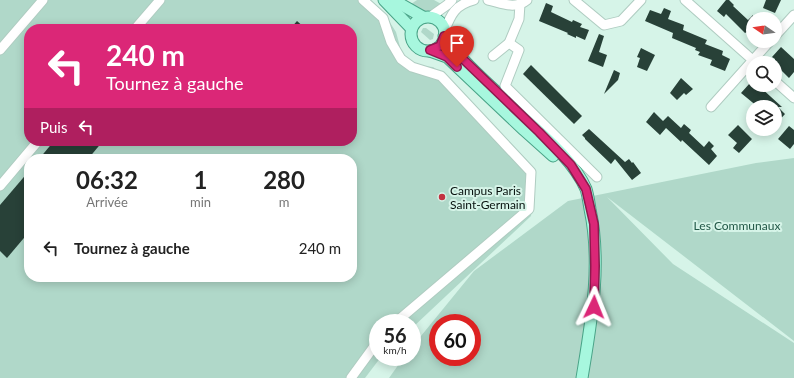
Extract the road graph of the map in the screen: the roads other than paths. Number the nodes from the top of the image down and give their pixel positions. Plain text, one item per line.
1 (43, 0) edge
2 (160, 0) edge
3 (363, 0) edge
4 (384, 0) edge
5 (396, 0) edge
6 (452, 0) edge
7 (474, 0) edge
8 (488, 0) edge
9 (508, 0) edge
10 (574, 0) edge
11 (633, 0) edge
12 (640, 0) edge
13 (685, 0) edge
14 (522, 3) edge
15 (794, 16) edge
16 (426, 17) junction
17 (618, 21) junction
18 (138, 24) edge
19 (411, 28) junction
20 (782, 29) edge
21 (444, 34) junction
22 (509, 43) junction
23 (765, 48) edge
24 (0, 50) edge
25 (430, 50) junction
26 (493, 56) dead end
27 (747, 56) edge
28 (759, 56) edge
29 (746, 70) edge
30 (782, 87) edge
31 (794, 98) edge
32 (711, 107) dead end
33 (34, 146) edge
34 (27, 154) edge
35 (24, 158) edge
36 (597, 177) dead end
37 (0, 186) edge
38 (594, 224) junction
39 (406, 314) edge
40 (369, 354) edge
41 (352, 378) edge
42 (582, 378) edge

1 - 24 street
2 - 18 street
3 - 39 street
4 - 19 main road
5 - 16 main road
6 - 16 street
7 - 21 street
8 - 14 street
9 - 14 street
10 - 17 street
11 - 17 street
12 - 17 street
13 - 27 street
14 - 22 street
15 - 20 street
16 - 19 main road
16 - 21 main road
19 - 25 main road
21 - 25 main road
21 - 38 main road
22 - 26 street
22 - 36 street
23 - 28 street
25 - 38 main road
29 - 32 street
30 - 31 street
33 - 34 street
35 - 37 street
38 - 42 main road
40 - 41 street

